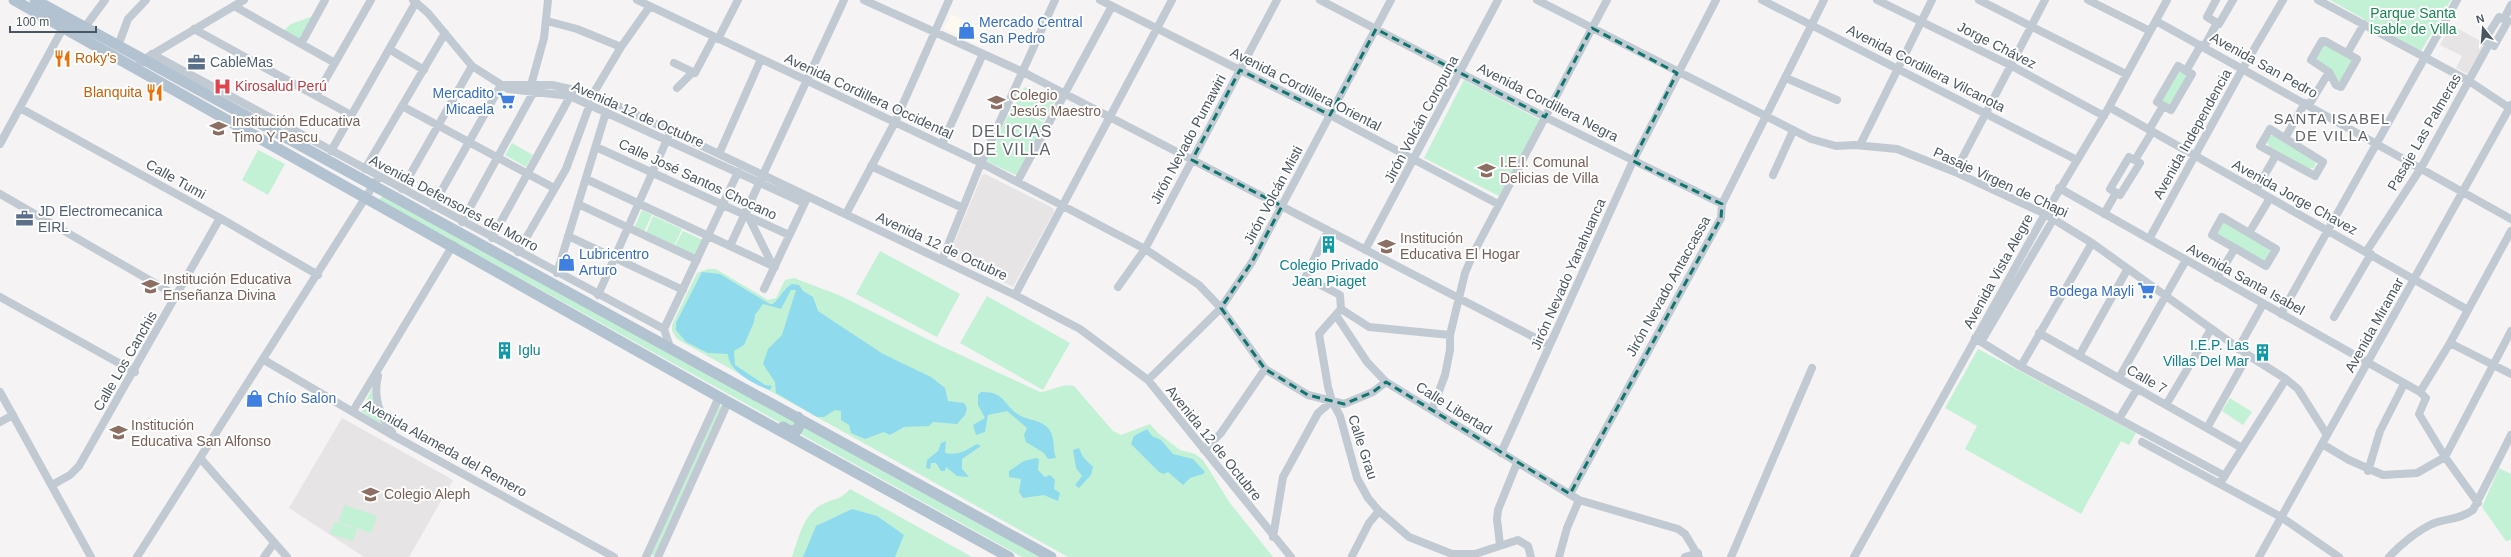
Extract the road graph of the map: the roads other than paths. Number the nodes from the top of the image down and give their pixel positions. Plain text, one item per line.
1 (14, 0) edge
2 (35, 0) edge
3 (105, 0) edge
4 (146, 0) edge
5 (244, 0) edge
6 (325, 0) edge
7 (371, 0) edge
8 (548, 0) edge
9 (637, 0) edge
10 (738, 0) edge
11 (844, 0) edge
12 (864, 0) edge
13 (949, 0) edge
14 (1055, 0) edge
15 (1100, 0) edge
16 (1172, 0) edge
17 (1277, 0) edge
18 (1320, 0) edge
19 (1391, 0) edge
20 (1498, 0) edge
21 (1537, 0) edge
22 (1607, 0) edge
23 (1716, 0) edge
24 (1762, 0) edge
25 (1824, 0) edge
26 (1877, 0) edge
27 (1932, 0) edge
28 (1979, 0) edge
29 (2045, 0) edge
30 (2088, 0) edge
31 (2168, 0) edge
32 (2216, 0) edge
33 (2233, 0) edge
34 (2283, 0) edge
35 (2318, 0) edge
36 (2457, 0) edge
37 (415, 1) edge
38 (2511, 5) edge
39 (234, 6) junction
40 (650, 6) junction
41 (1112, 6) junction
42 (547, 21) junction
43 (1921, 21) junction
44 (2156, 21) junction
45 (2217, 23) junction
46 (1812, 24) junction
47 (2364, 24) junction
48 (2031, 25) junction
49 (63, 28) junction
50 (1157, 28) junction
51 (1592, 28) junction
52 (194, 29) junction
53 (1376, 29) junction
54 (935, 30) junction
55 (2150, 31) junction
56 (82, 32) junction
57 (445, 33) junction
58 (716, 38) junction
59 (301, 44) junction
60 (118, 46) junction
61 (2202, 46) junction
62 (621, 47) junction
63 (389, 49) junction
64 (2348, 52) junction
65 (983, 54) junction
66 (2423, 57) junction
67 (761, 59) junction
68 (144, 61) junction
69 (335, 63) junction
70 (674, 63) dead end
71 (2010, 65) junction
72 (472, 66) junction
73 (2243, 68) junction
74 (1897, 69) junction
75 (424, 70) junction
76 (1240, 70) junction
77 (2186, 71) junction
78 (693, 72) junction
79 (1023, 72) junction
80 (2329, 72) junction
81 (1461, 73) junction
82 (1678, 73) junction
83 (2126, 74) junction
84 (1786, 78) junction
85 (2469, 81) junction
86 (808, 82) junction
87 (501, 85) junction
88 (677, 88) dead end
89 (532, 89) junction
90 (572, 93) junction
91 (1064, 93) junction
92 (593, 94) junction
93 (316, 96) junction
94 (1837, 100) dead end
95 (590, 104) junction
96 (2307, 104) junction
97 (402, 106) junction
98 (2163, 106) junction
99 (2109, 107) junction
100 (20, 108) junction
101 (2510, 108) edge
102 (606, 112) junction
103 (1985, 113) junction
104 (1330, 114) junction
105 (351, 115) junction
106 (2104, 116) junction
107 (1109, 117) junction
108 (1545, 117) junction
109 (1764, 117) junction
110 (895, 122) junction
111 (438, 125) junction
112 (670, 131) junction
113 (1793, 131) junction
114 (2150, 131) junction
115 (2285, 138) junction
116 (667, 140) junction
117 (469, 142) junction
118 (2376, 143) junction
119 (0, 144) edge
120 (942, 144) junction
121 (1860, 145) junction
122 (596, 147) junction
123 (331, 151) junction
124 (719, 154) junction
125 (2276, 155) junction
126 (2195, 156) junction
127 (497, 158) junction
128 (1192, 160) junction
129 (1414, 160) junction
130 (2077, 160) junction
131 (2135, 160) junction
132 (1634, 161) junction
133 (981, 163) junction
134 (871, 166) junction
135 (2421, 168) junction
136 (365, 169) junction
137 (738, 172) junction
138 (1955, 172) junction
139 (652, 173) junction
140 (527, 174) junction
141 (1773, 175) dead end
142 (379, 177) junction
143 (760, 178) junction
144 (586, 179) junction
145 (1017, 182) junction
146 (373, 187) junction
147 (554, 188) junction
148 (2060, 188) junction
149 (402, 189) junction
150 (2256, 190) junction
151 (2463, 192) junction
152 (2116, 193) junction
153 (0, 194) edge
154 (366, 197) junction
155 (2270, 198) junction
156 (806, 199) junction
157 (578, 204) junction
158 (639, 204) junction
159 (1062, 204) junction
160 (1498, 204) junction
161 (1722, 204) junction
162 (722, 205) junction
163 (433, 206) junction
164 (1282, 206) junction
165 (963, 208) junction
166 (846, 214) junction
167 (2045, 214) junction
168 (2104, 214) junction
169 (746, 216) junction
170 (220, 218) junction
171 (2511, 219) edge
172 (463, 220) junction
173 (2050, 225) dead end
174 (628, 228) junction
175 (1328, 230) junction
176 (2328, 230) junction
177 (2511, 231) edge
178 (2249, 233) junction
179 (789, 235) junction
180 (568, 236) junction
181 (708, 236) junction
182 (492, 238) junction
183 (2149, 239) junction
184 (2092, 243) junction
185 (453, 245) junction
186 (730, 246) junction
187 (1145, 248) junction
188 (2235, 248) junction
189 (1365, 250) junction
190 (518, 252) junction
191 (2368, 253) junction
192 (615, 258) junction
193 (696, 260) junction
194 (942, 260) junction
195 (2186, 260) junction
196 (774, 266) junction
197 (2127, 270) junction
198 (556, 273) junction
199 (318, 275) junction
200 (2218, 278) junction
201 (2413, 280) junction
202 (1118, 287) dead end
203 (764, 289) dead end
204 (683, 290) junction
205 (598, 295) junction
206 (1015, 295) junction
207 (2166, 295) junction
208 (177, 296) junction
209 (0, 297) edge
210 (1458, 299) junction
211 (2263, 304) junction
212 (1221, 308) junction
213 (1340, 309) junction
214 (2468, 310) junction
215 (2281, 314) junction
216 (2334, 317) dead end
217 (664, 329) junction
218 (2211, 329) junction
219 (2511, 331) edge
220 (2039, 333) junction
221 (1450, 334) junction
222 (1978, 340) junction
223 (2450, 343) junction
224 (1549, 346) junction
225 (670, 347) junction
226 (2238, 349) junction
227 (2248, 355) junction
228 (687, 356) junction
229 (2079, 356) junction
230 (264, 360) junction
231 (657, 362) junction
232 (2367, 363) junction
233 (2494, 365) junction
234 (2021, 366) junction
235 (1812, 368) dead end
236 (379, 369) junction
237 (1264, 369) junction
238 (135, 372) junction
239 (2511, 374) edge
240 (2119, 378) junction
241 (2286, 379) junction
242 (1148, 380) junction
243 (1386, 382) junction
244 (2404, 384) junction
245 (2137, 389) junction
246 (0, 392) edge
247 (2420, 392) junction
248 (724, 399) junction
249 (1332, 401) junction
250 (2166, 405) junction
251 (1432, 410) junction
252 (353, 411) junction
253 (13, 415) junction
254 (798, 417) junction
255 (2120, 419) junction
256 (764, 421) junction
257 (0, 422) edge
258 (2207, 428) junction
259 (2327, 435) junction
260 (2511, 435) edge
261 (394, 436) junction
262 (2142, 442) dead end
263 (2322, 444) junction
264 (2242, 448) junction
265 (1204, 450) junction
266 (1501, 453) junction
267 (2445, 457) junction
268 (201, 459) junction
269 (1517, 463) junction
270 (2368, 470) junction
271 (2224, 476) junction
272 (2219, 484) junction
273 (52, 485) junction
274 (1570, 494) junction
275 (1579, 500) junction
276 (2478, 503) junction
277 (1379, 511) junction
278 (2281, 517) junction
279 (1273, 537) junction
280 (274, 543) junction
281 (1500, 545) junction
282 (1699, 555) edge
283 (1352, 556) edge
284 (91, 557) edge
285 (137, 557) edge
286 (264, 557) edge
287 (287, 557) edge
288 (614, 557) edge
289 (646, 557) edge
290 (658, 557) edge
291 (1009, 557) edge
292 (1051, 557) edge
293 (1291, 557) edge
294 (1531, 557) edge
295 (1559, 557) edge
296 (1685, 557) edge
297 (1731, 557) edge
298 (1854, 557) edge
299 (2259, 557) edge
300 (2339, 557) edge
301 (2389, 557) edge

1 - 49 main road
2 - 56 main road
3 - 56 street
4 - 60 street
5 - 39 street
6 - 59 street
7 - 69 street
8 - 42 street
9 - 40 street, Avenida Cordillera Occidental
10 - 58 street
11 - 86 street
12 - 54 street
13 - 54 street
14 - 79 street
15 - 41 street, Avenida Cordillera Oriental
16 - 50 street
17 - 76 street, Jirón Nevado Pumawiri
18 - 53 street, Avenida Cordillera Negra
19 - 53 street, Jirón Volcán Misti
20 - 81 street, Jirón Volcán Coropuna
21 - 51 street, Pasaje Virgen de Chapi
22 - 51 street
23 - 82 street, Jirón Nevado Yanahuanca
24 - 46 street, Avenida Cordillera Vilcanota
25 - 46 street, Jirón Nevado Antaccassa
26 - 43 street, Jorge Chávez
27 - 43 street
28 - 48 street
29 - 48 street
30 - 55 street
31 - 44 street, Avenida Vista Alegre
32 - 45 street
33 - 45 street
34 - 73 street, Avenida Independencia
35 - 47 street
36 - 66 street
37 - 57 street, Avenida 12 de Octubre
37 - 63 street
38 - 85 street, Pasaje Las Palmeras
39 - 52 street
39 - 59 street
40 - 58 street, Avenida Cordillera Occidental
40 - 62 street
41 - 50 street, Avenida Cordillera Oriental
41 - 91 street
42 - 62 street
42 - 89 street
43 - 71 street, Jorge Chávez
43 - 74 street
44 - 55 street, Avenida Vista Alegre
44 - 61 street, Avenida San Pedro
45 - 61 street
46 - 74 street, Avenida Cordillera Vilcanota
46 - 84 street, Jirón Nevado Antaccassa
47 - 64 street
47 - 66 street
48 - 71 street
48 - 83 street
49 - 56 main road
49 - 100 street
50 - 76 street, Avenida Cordillera Oriental
50 - 107 street
51 - 82 street, Pasaje Virgen de Chapi
51 - 108 street
52 - 68 street
52 - 93 street
53 - 81 street, Avenida Cordillera Negra
53 - 104 street, Jirón Volcán Misti
54 - 65 street
54 - 110 street
55 - 83 street, Avenida Vista Alegre
56 - 60 main road
56 - 68 main road
57 - 72 street, Avenida 12 de Octubre
57 - 75 street
58 - 67 street, Avenida Cordillera Occidental
58 - 78 street
59 - 69 street
60 - 68 main road
61 - 73 street, Avenida San Pedro
61 - 77 street
62 - 92 street
63 - 75 street
63 - 105 street
64 - 80 street
64 - 80 street
65 - 79 street
65 - 120 street
66 - 85 street
66 - 118 street
67 - 86 street, Avenida Cordillera Occidental
67 - 124 street
68 - 123 street, Avenida Defensores del Morro
68 - 146 main road
68 - 154 main road
69 - 93 street
70 - 78 street
71 - 103 street
71 - 106 street, Jorge Chávez
72 - 87 street, Avenida 12 de Octubre
72 - 111 street
73 - 96 street, Avenida San Pedro
73 - 126 street, Avenida Independencia
74 - 103 street, Avenida Cordillera Vilcanota
74 - 121 street
75 - 97 street
76 - 104 street, Avenida Cordillera Oriental
76 - 128 street, Jirón Nevado Pumawiri
77 - 98 street
77 - 98 street
78 - 88 street
79 - 91 street
79 - 133 street
80 - 96 street
81 - 108 street, Avenida Cordillera Negra
81 - 129 street, Jirón Volcán Coropuna
82 - 109 street, Pasaje Virgen de Chapi
82 - 132 street, Jirón Nevado Yanahuanca
83 - 99 street, Avenida Vista Alegre
84 - 94 street
84 - 109 street, Jirón Nevado Antaccassa
85 - 101 street
85 - 135 street, Pasaje Las Palmeras
86 - 110 street, Avenida Cordillera Occidental
86 - 143 street
87 - 89 street, Avenida 12 de Octubre
87 - 117 street
89 - 90 street, Avenida 12 de Octubre
89 - 127 street
90 - 92 street, Avenida 12 de Octubre
90 - 95 street, Avenida 12 de Octubre
90 - 140 street
91 - 107 street
91 - 145 street
92 - 112 street, Avenida 12 de Octubre
93 - 105 street
95 - 102 street, Avenida 12 de Octubre
95 - 147 street
96 - 115 street
96 - 118 street, Avenida San Pedro
97 - 111 street
97 - 136 street
98 - 114 street
99 - 106 street, Avenida Vista Alegre
99 - 114 street, Avenida Jorge Chavez
100 - 119 street
100 - 170 street, Calle Tumi
101 - 151 street, Avenida Miramar
102 - 116 street, Avenida 12 de Octubre
102 - 122 street
103 - 130 street, Avenida Cordillera Vilcanota
103 - 138 street
104 - 129 street, Avenida Cordillera Oriental
104 - 164 street, Jirón Volcán Misti
105 - 123 street
106 - 130 street, Avenida Vista Alegre
107 - 128 street
107 - 159 street
108 - 132 street, Avenida Cordillera Negra
108 - 160 street
109 - 113 street, Pasaje Virgen de Chapi
109 - 161 street, Jirón Nevado Antaccassa
110 - 120 street, Avenida Cordillera Occidental
110 - 134 street
111 - 117 street
111 - 149 street
112 - 116 street
112 - 124 street, Avenida 12 de Octubre
113 - 121 street, Pasaje Virgen de Chapi
113 - 141 street
114 - 126 street, Avenida Jorge Chavez
114 - 131 street
115 - 125 street
115 - 125 street
116 - 137 street, Avenida 12 de Octubre
116 - 139 street
117 - 127 street
117 - 163 street
118 - 135 street, Avenida San Pedro
118 - 176 street
120 - 133 street, Avenida Cordillera Occidental
121 - 138 street, Pasaje Virgen de Chapi
122 - 139 street, Calle José Santos Chocano
122 - 144 street
123 - 136 street, Avenida Defensores del Morro
124 - 143 street, Avenida 12 de Octubre
125 - 150 street
126 - 150 street, Avenida Jorge Chavez
126 - 183 street, Avenida Independencia
127 - 140 street
127 - 172 street
128 - 164 street
128 - 187 street, Jirón Nevado Pumawiri
129 - 160 street, Avenida Cordillera Oriental
129 - 189 street, Jirón Volcán Coropuna
130 - 148 street, Avenida Vista Alegre
131 - 152 street
131 - 152 street
132 - 161 street, Avenida Cordillera Negra
132 - 224 street, Jirón Nevado Yanahuanca
133 - 145 street, Avenida Cordillera Occidental
133 - 165 street
134 - 165 street
134 - 166 street
135 - 151 street, Avenida San Pedro
135 - 191 street, Pasaje Las Palmeras
136 - 142 street, Avenida Defensores del Morro
137 - 143 street, Avenida 12 de Octubre
137 - 162 street
138 - 167 street, Pasaje Virgen de Chapi
139 - 158 street
139 - 162 street, Calle José Santos Chocano
140 - 147 street
140 - 182 street
142 - 146 street
142 - 149 street, Avenida Defensores del Morro
143 - 156 street, Avenida 12 de Octubre
143 - 169 street
144 - 157 street
144 - 158 street
145 - 159 street, Avenida Cordillera Occidental
146 - 154 street
146 - 225 main road
147 - 190 street
148 - 167 street, Avenida Vista Alegre
148 - 168 street, Avenida Santa Isabel
149 - 163 street, Avenida Defensores del Morro
150 - 155 street, Avenida Jorge Chavez
151 - 171 street, Avenida San Pedro
151 - 201 street, Avenida Miramar
152 - 168 street
153 - 208 street
154 - 185 main road
154 - 199 street
155 - 176 street, Avenida Jorge Chavez
155 - 178 street
156 - 166 street, Avenida 12 de Octubre
156 - 179 street
157 - 174 street
157 - 180 street
158 - 174 street
158 - 181 street
159 - 187 street, Avenida Cordillera Occidental
159 - 206 street
160 - 210 street
161 - 274 street, Jirón Nevado Antaccassa
162 - 169 street, Calle José Santos Chocano
162 - 181 street
163 - 172 street, Avenida Defensores del Morro
164 - 175 street
164 - 212 street, Jirón Volcán Misti
165 - 194 street
166 - 194 street, Avenida 12 de Octubre
167 - 184 street, Pasaje Virgen de Chapi
167 - 222 street, Avenida Vista Alegre
168 - 183 street, Avenida Santa Isabel
169 - 179 street, Calle José Santos Chocano
169 - 186 street
169 - 196 street
170 - 199 street, Calle Tumi
170 - 208 street, Calle Los Canchis
172 - 182 street, Avenida Defensores del Morro
173 - 222 street
174 - 192 street
174 - 193 street
175 - 189 street
175 - 213 street
176 - 191 street, Avenida Jorge Chavez
176 - 215 street
177 - 214 street
178 - 188 street
178 - 188 street
179 - 196 street
180 - 192 street
180 - 198 street
181 - 186 street
181 - 193 street
182 - 190 street, Avenida Defensores del Morro
183 - 195 street, Avenida Santa Isabel
184 - 197 street, Pasaje Virgen de Chapi
184 - 220 street
185 - 231 main road
185 - 236 street
186 - 196 street
187 - 202 street, Jirón Nevado Pumawiri
187 - 212 street, Avenida Cordillera Occidental
188 - 200 street
189 - 210 street
190 - 198 street, Avenida Defensores del Morro
191 - 201 street, Avenida Jorge Chavez
191 - 216 street, Pasaje Las Palmeras
192 - 204 street
192 - 205 street
193 - 204 street
194 - 206 street, Avenida 12 de Octubre
195 - 200 street, Avenida Santa Isabel
195 - 207 street
196 - 203 street
197 - 207 street, Pasaje Virgen de Chapi
197 - 229 street
198 - 205 street, Avenida Defensores del Morro
199 - 230 street
200 - 211 street, Avenida Santa Isabel
201 - 214 street, Avenida Jorge Chavez
201 - 232 street, Avenida Miramar
204 - 217 street
205 - 217 street, Avenida Defensores del Morro
206 - 242 street, Avenida 12 de Octubre
207 - 218 street, Pasaje Virgen de Chapi
207 - 240 street
208 - 238 street, Calle Los Canchis
209 - 238 street
210 - 221 street
210 - 224 street
211 - 215 street, Avenida Santa Isabel
211 - 226 street
212 - 237 street, Avenida Cordillera Occidental
212 - 242 street, Jirón Volcán Misti
213 - 221 street
213 - 243 street, Calle Libertad
213 - 249 street, Calle Grau
214 - 223 street
215 - 232 street, Avenida Santa Isabel
217 - 225 street
218 - 226 street, Pasaje Virgen de Chapi
218 - 250 street
219 - 233 street
220 - 229 street, Calle 7
220 - 234 street
221 - 251 street
222 - 234 street
222 - 298 street, Avenida Vista Alegre
223 - 233 street
223 - 247 street
224 - 266 street, Jirón Nevado Yanahuanca
225 - 228 main road
226 - 227 street, Pasaje Virgen de Chapi
227 - 241 street, Pasaje Virgen de Chapi
227 - 258 street
228 - 231 main road
228 - 254 main road
229 - 240 street, Calle 7
230 - 252 street, Avenida Alameda del Remero
230 - 268 street
231 - 248 main road
232 - 244 street, Avenida Santa Isabel
232 - 259 street, Avenida Miramar
233 - 239 street
233 - 267 street
234 - 255 street
235 - 297 street
236 - 252 street
236 - 261 street
237 - 249 street, Avenida Cordillera Occidental
237 - 265 street
238 - 273 street, Calle Los Canchis
240 - 245 street, Calle 7
241 - 259 street, Pasaje Virgen de Chapi
241 - 264 street
242 - 265 street, Avenida 12 de Octubre
243 - 249 street, Avenida Cordillera Occidental
243 - 251 street, Calle Libertad
244 - 247 street, Avenida Santa Isabel
244 - 270 street
245 - 250 street, Calle 7
245 - 255 street
246 - 253 street
247 - 267 street
248 - 256 main road
248 - 289 street
248 - 290 street
249 - 277 street, Calle Grau
249 - 279 street
250 - 258 street, Calle 7
251 - 266 street, Calle Libertad
252 - 261 street, Avenida Alameda del Remero
253 - 257 street
253 - 273 street
254 - 256 main road
254 - 292 main road
255 - 271 street
256 - 291 main road
258 - 264 street, Calle 7
259 - 263 street, Avenida Miramar
260 - 276 street
261 - 288 street, Avenida Alameda del Remero
262 - 272 street
263 - 270 street
263 - 278 street, Avenida Miramar
264 - 271 street
265 - 279 street, Avenida 12 de Octubre
266 - 269 street, Calle Libertad
267 - 270 street
267 - 276 street
268 - 280 street
268 - 285 street
269 - 274 street, Calle Libertad
269 - 281 street
271 - 272 street
272 - 278 street
273 - 284 street
274 - 275 street, Calle Libertad
275 - 282 street, Calle Libertad
275 - 295 street
276 - 301 street
277 - 281 street, Calle Grau
277 - 283 street
278 - 299 street, Avenida Miramar
278 - 300 street
279 - 293 street, Avenida 12 de Octubre
280 - 286 street
280 - 287 street
281 - 294 street, Calle Grau
282 - 296 street

